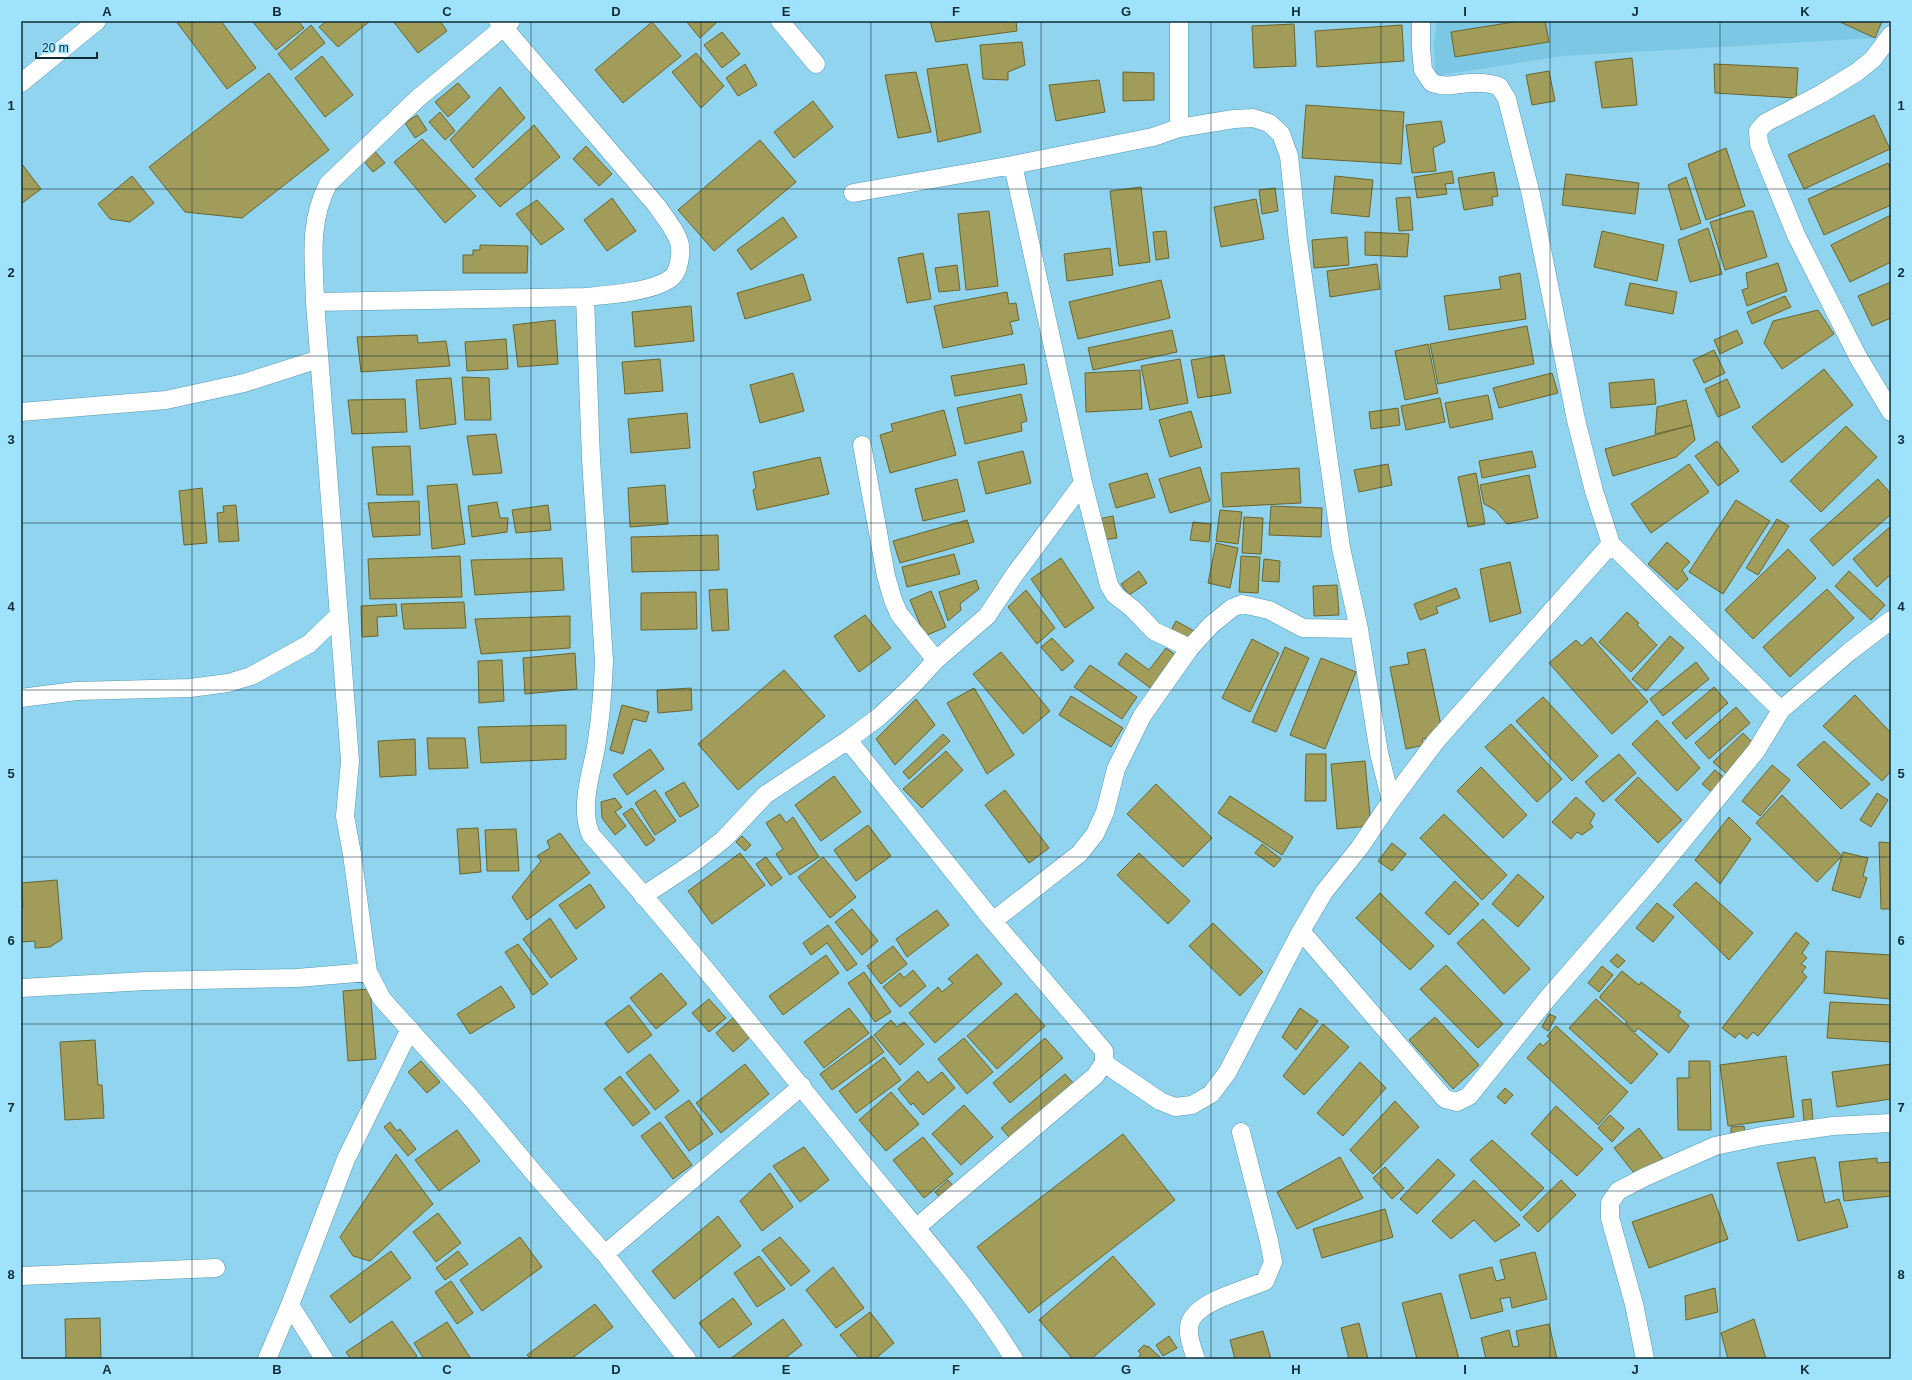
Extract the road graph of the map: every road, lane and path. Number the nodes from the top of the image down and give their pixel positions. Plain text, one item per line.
1 (97, 21) edge
2 (780, 21) edge
3 (1179, 21) edge
4 (1421, 21) edge
5 (504, 23) edge
6 (1891, 35) edge
7 (816, 64) dead end
8 (21, 83) edge
9 (1179, 128) junction
10 (1013, 165) junction
11 (853, 193) dead end
12 (585, 297) junction
13 (315, 302) junction
14 (319, 360) junction
15 (21, 412) edge
16 (1891, 412) edge
17 (862, 445) dead end
18 (1083, 483) junction
19 (1611, 544) junction
20 (339, 615) junction
21 (1891, 620) edge
22 (1359, 629) junction
23 (1190, 648) junction
24 (936, 660) junction
25 (21, 698) edge
26 (1781, 710) junction
27 (848, 740) junction
28 (1391, 801) junction
29 (643, 896) junction
30 (993, 921) junction
31 (1302, 931) junction
32 (368, 972) junction
33 (21, 988) edge
34 (410, 1029) junction
35 (1104, 1063) junction
36 (802, 1086) junction
37 (1891, 1123) edge
38 (1241, 1132) dead end
39 (917, 1227) junction
40 (605, 1254) junction
41 (216, 1268) dead end
42 (21, 1276) edge
43 (290, 1305) junction
44 (267, 1359) edge
45 (324, 1359) edge
46 (688, 1359) edge
47 (1014, 1359) edge
48 (1196, 1359) edge
49 (1645, 1359) edge

1 - 8 street
2 - 7 street
3 - 9 street
4 - 19 street
5 - 12 street
5 - 13 street
6 - 16 street
9 - 10 street
9 - 22 street
10 - 11 street
10 - 18 street
12 - 13 street
12 - 29 street
13 - 14 street
14 - 15 street
14 - 20 street
17 - 24 street
18 - 23 street
18 - 24 street
19 - 26 street
19 - 28 street
20 - 25 street
20 - 32 street
21 - 26 street
22 - 23 street
22 - 28 street
23 - 30 street
24 - 27 street
26 - 31 street
27 - 29 street
27 - 30 street
28 - 31 street
29 - 36 street
30 - 35 street
31 - 35 street
32 - 33 street
32 - 34 street
34 - 40 street
34 - 43 street
35 - 39 street
36 - 39 street
36 - 40 street
37 - 49 street
38 - 48 street
39 - 47 street
40 - 46 street
41 - 42 street
43 - 44 street
43 - 45 street

